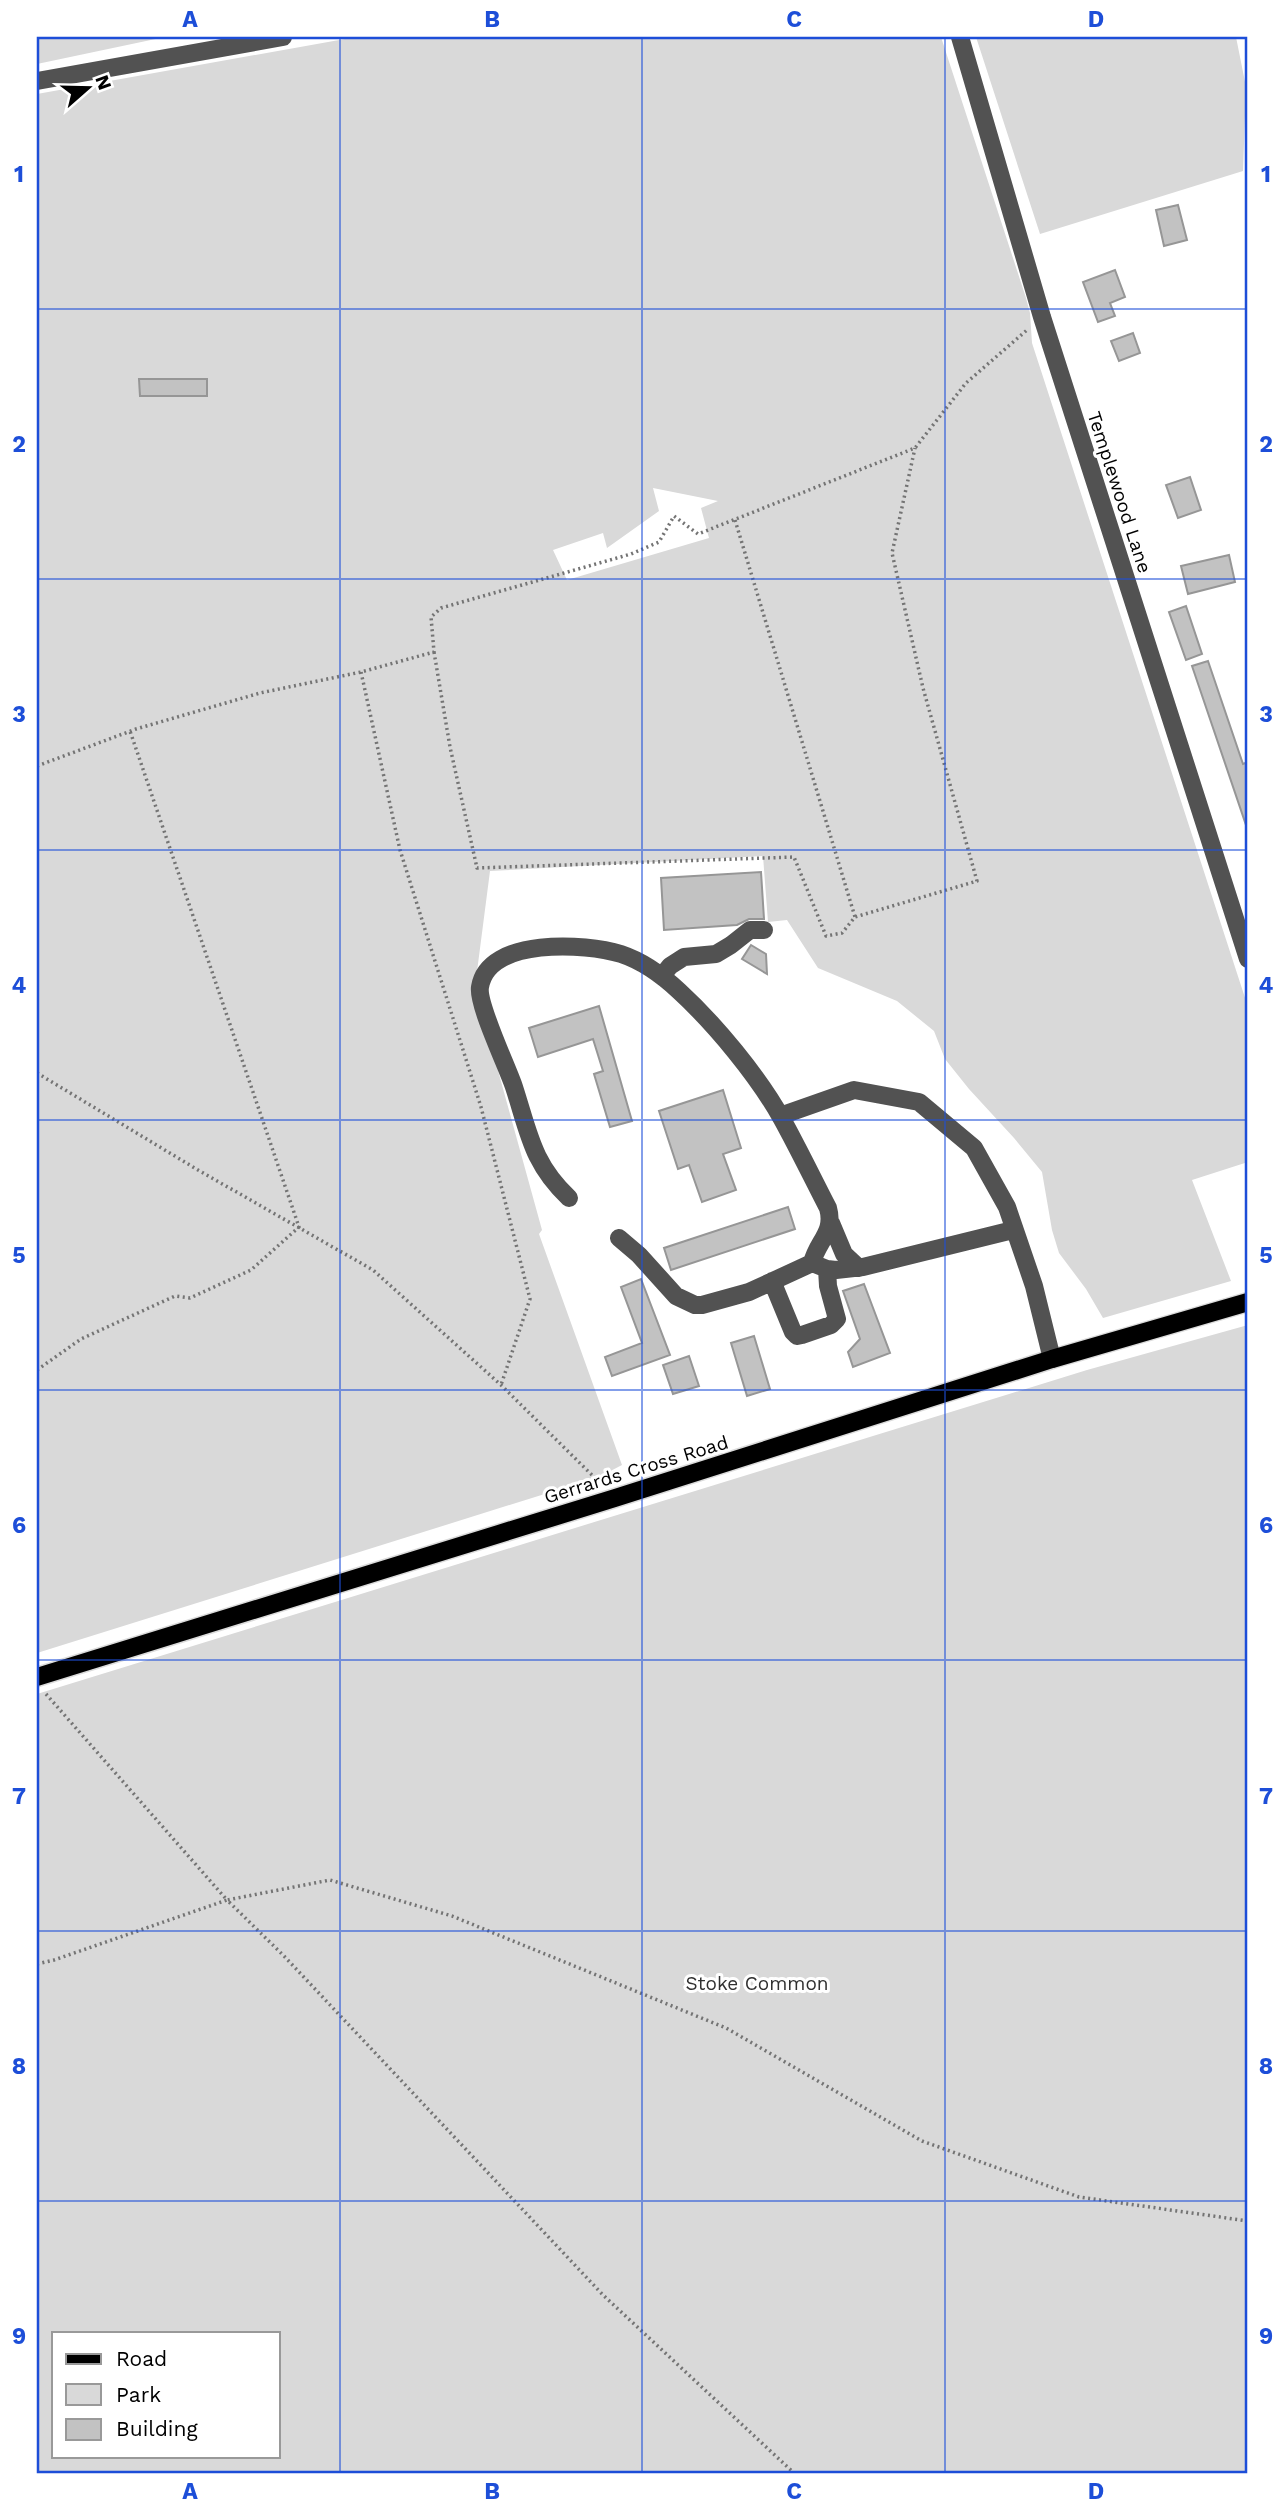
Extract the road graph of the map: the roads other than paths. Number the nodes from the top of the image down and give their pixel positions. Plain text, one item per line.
1 (283, 37) edge
2 (960, 37) edge
3 (37, 81) edge
4 (764, 930) dead end
5 (1248, 959) edge
6 (662, 976) junction
7 (780, 1116) junction
8 (569, 1198) dead end
9 (831, 1223) junction
10 (1013, 1230) junction
11 (619, 1238) dead end
12 (820, 1266) junction
13 (859, 1268) junction
14 (772, 1280) junction
15 (1248, 1302) edge
16 (1052, 1359) junction
17 (41, 1685) edge

1 - 3 street
2 - 5 street, Templewood Lane
4 - 6 street
6 - 7 street
6 - 8 street
7 - 9 street
7 - 10 street
9 - 12 street
9 - 13 street
10 - 13 street
10 - 16 street
11 - 14 street
12 - 13 street
12 - 14 street
12 - 14 street
15 - 16 main road, Gerrards Cross Road
16 - 17 main road, Gerrards Cross Road

